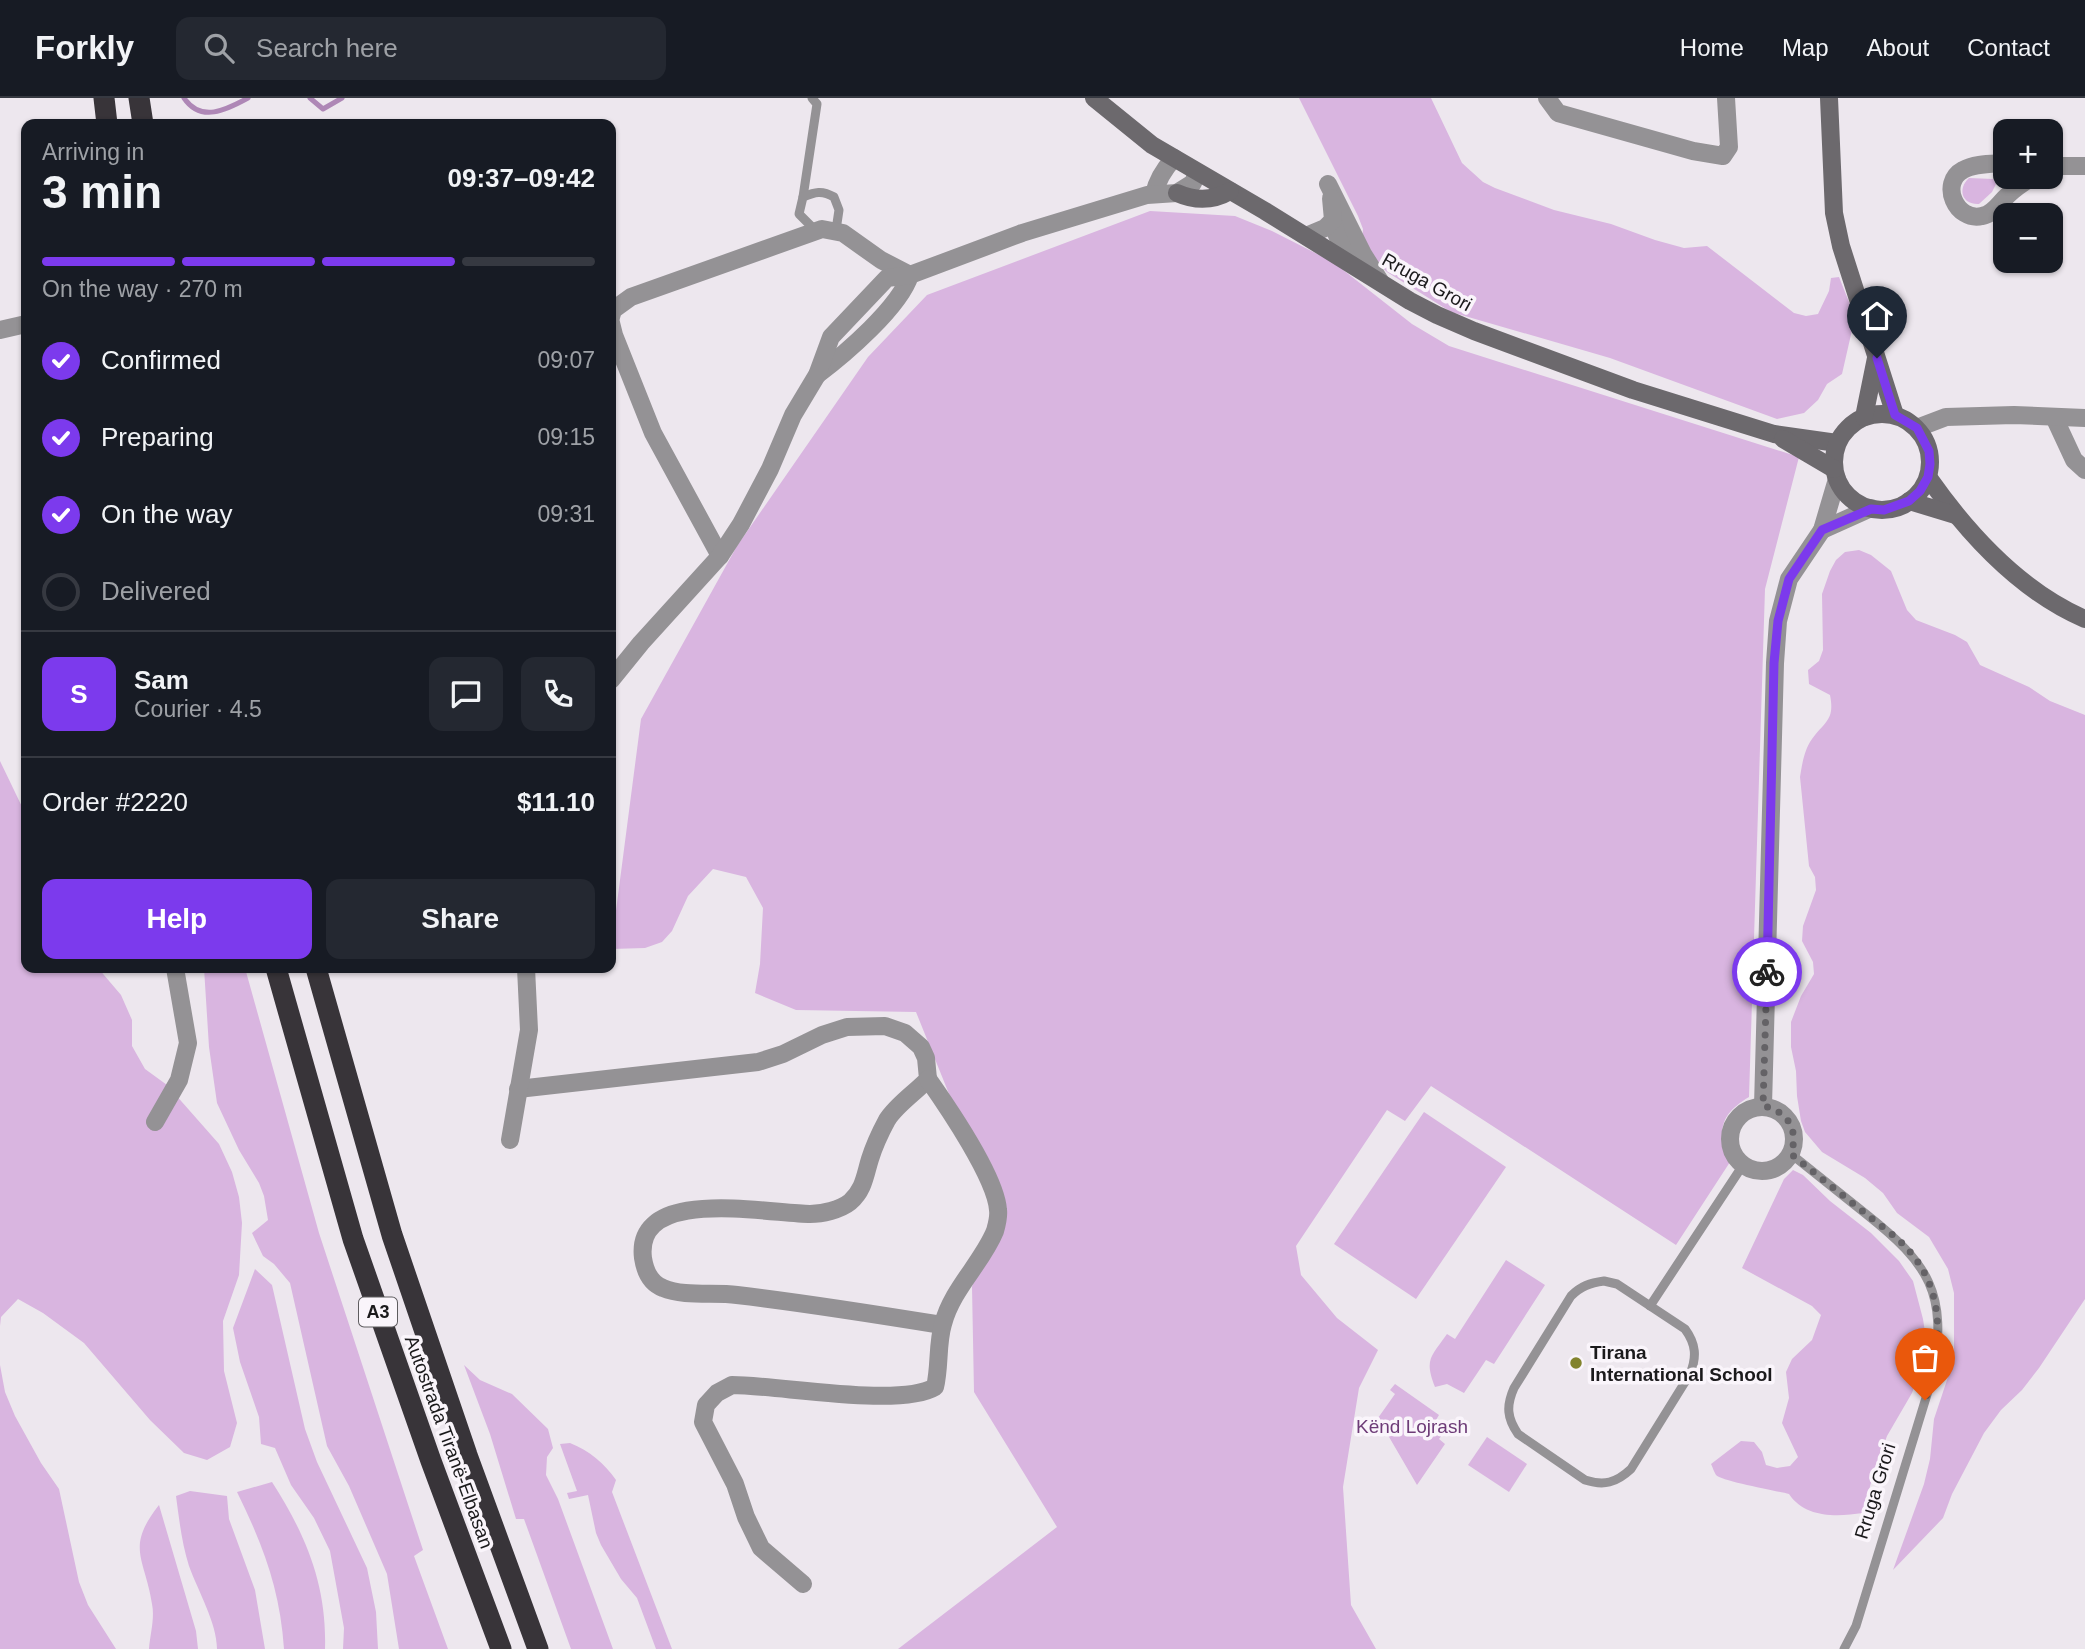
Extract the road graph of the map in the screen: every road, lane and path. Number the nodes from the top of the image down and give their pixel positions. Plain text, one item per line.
1 (104, 98) edge
2 (139, 98) edge
3 (812, 98) edge
4 (1094, 98) edge
5 (1547, 98) edge
6 (1726, 98) edge
7 (1829, 98) edge
8 (106, 119) edge
9 (142, 119) edge
10 (1174, 159) junction
11 (1993, 164) edge
12 (2085, 166) edge
13 (2063, 167) edge
14 (1197, 172) junction
15 (2016, 189) edge
16 (1230, 191) junction
17 (1177, 193) junction
18 (1154, 194) junction
19 (803, 197) junction
20 (1333, 220) junction
21 (836, 229) junction
22 (814, 230) junction
23 (1306, 236) junction
24 (1348, 261) junction
25 (910, 275) junction
26 (1380, 281) junction
27 (616, 308) edge
28 (21, 325) edge
29 (0, 330) edge
30 (616, 340) edge
31 (1877, 358) junction
32 (1895, 415) junction
33 (1864, 417) junction
34 (2054, 417) junction
35 (2085, 418) edge
36 (1917, 428) junction
37 (1774, 433) junction
38 (1837, 443) junction
39 (2085, 470) edge
40 (1836, 474) junction
41 (1928, 477) junction
42 (1909, 501) junction
43 (1871, 509) junction
44 (1955, 515) junction
45 (1822, 530) junction
46 (720, 556) junction
47 (2085, 619) edge
48 (616, 674) edge
49 (176, 973) edge
50 (277, 973) edge
51 (317, 973) edge
52 (526, 973) edge
53 (928, 1079) junction
54 (518, 1089) junction
55 (1763, 1106) junction
56 (155, 1122) dead end
57 (510, 1140) dead end
58 (1791, 1154) junction
59 (1743, 1165) junction
60 (1650, 1306) junction
61 (942, 1325) junction
62 (803, 1584) dead end
63 (500, 1649) edge
64 (538, 1649) edge
65 (1844, 1649) edge

1 - 8 highway
2 - 9 highway
3 - 19 lane
4 - 10 main road, Rruga Grori
5 - 6 street
7 - 31 main road
10 - 14 main road, Rruga Grori
10 - 18 street
11 - 15 street
12 - 13 street
14 - 16 main road, Rruga Grori
14 - 17 street
16 - 17 main road
16 - 23 main road, Rruga Grori
17 - 18 street
18 - 25 street
19 - 21 lane
19 - 22 lane
20 - 23 street
20 - 24 street
20 - 26 street
21 - 22 street
21 - 25 street
22 - 27 street
23 - 24 main road, Rruga Grori
24 - 26 main road, Rruga Grori
25 - 46 street
26 - 37 main road, Rruga Grori
28 - 29 street
30 - 46 street
31 - 32 main road
31 - 33 main road
32 - 33 main road
32 - 36 main road
33 - 38 main road
34 - 35 street
34 - 36 street
34 - 39 street
36 - 41 main road
37 - 38 main road, Rruga Grori
37 - 40 main road, Rruga Grori
38 - 40 main road
40 - 43 main road
40 - 45 street
41 - 42 main road
41 - 44 main road
42 - 43 main road
42 - 44 main road
43 - 45 street
44 - 47 main road
45 - 55 street
46 - 48 street
49 - 56 street
50 - 63 highway, Autostrada Tiranë-Elbasan / A3
51 - 64 highway, Autostrada Tiranë-Elbasan / A3
52 - 54 street
53 - 54 street
53 - 61 street
53 - 61 street
54 - 57 street
55 - 58 street
55 - 59 street
58 - 59 street
58 - 65 lane, Rruga Grori
59 - 60 lane
60 - 60 lane
61 - 62 street

